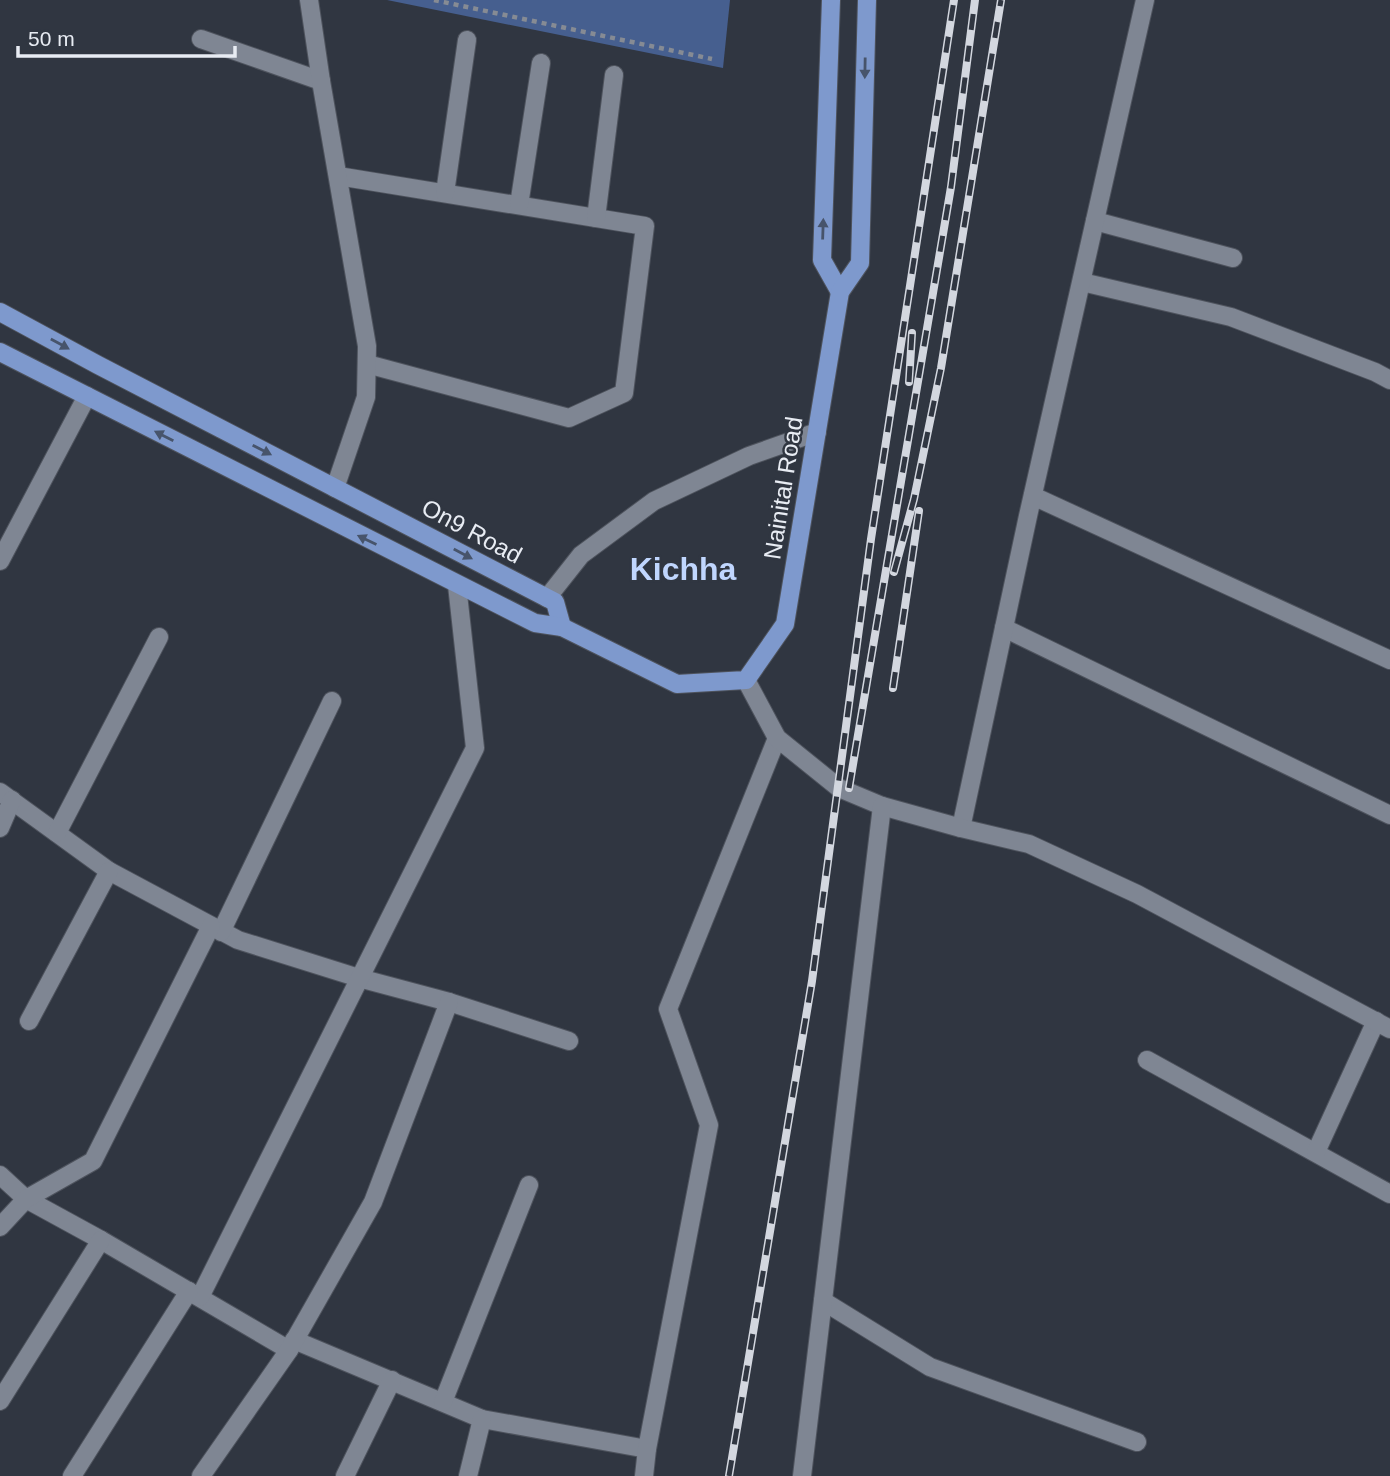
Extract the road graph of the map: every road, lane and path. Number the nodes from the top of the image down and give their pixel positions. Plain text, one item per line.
1 (309, 0) edge
2 (434, 0) edge
3 (831, 0) edge
4 (867, 0) edge
5 (1145, 0) edge
6 (201, 39) dead end
7 (467, 40) dead end
8 (712, 59) dead end
9 (541, 63) dead end
10 (614, 75) dead end
11 (321, 81) junction
12 (338, 176) junction
13 (445, 193) junction
14 (519, 205) junction
15 (596, 218) junction
16 (1095, 221) junction
17 (1233, 257) dead end
18 (1082, 282) junction
19 (840, 292) junction
20 (0, 312) edge
21 (0, 352) edge
22 (367, 364) junction
23 (1390, 380) edge
24 (87, 397) junction
25 (817, 432) junction
26 (335, 488) junction
27 (1033, 496) junction
28 (0, 561) edge
29 (457, 585) junction
30 (547, 598) junction
31 (562, 627) junction
32 (1004, 628) junction
33 (159, 637) dead end
34 (1390, 660) edge
35 (746, 680) junction
36 (332, 701) dead end
37 (777, 738) junction
38 (6, 796) edge
39 (882, 806) junction
40 (1390, 815) edge
41 (0, 828) edge
42 (961, 828) junction
43 (57, 833) junction
44 (109, 871) junction
45 (216, 929) junction
46 (359, 978) junction
47 (449, 1002) junction
48 (29, 1021) dead end
49 (1383, 1025) edge
50 (569, 1041) dead end
51 (1147, 1059) dead end
52 (1316, 1152) junction
53 (0, 1175) edge
54 (529, 1185) dead end
55 (1390, 1194) edge
56 (26, 1199) junction
57 (0, 1227) edge
58 (101, 1240) junction
59 (195, 1294) junction
60 (823, 1301) junction
61 (292, 1345) junction
62 (392, 1380) junction
63 (0, 1401) edge
64 (443, 1402) junction
65 (482, 1419) junction
66 (1137, 1442) dead end
67 (647, 1449) junction
68 (72, 1476) edge
69 (201, 1476) edge
70 (345, 1476) edge
71 (468, 1476) edge
72 (644, 1476) edge
73 (802, 1476) edge

1 - 11 street
2 - 8 path
19 -> 3 main road
4 -> 19 main road, Nainital Road
5 - 16 street
6 - 11 street
7 - 13 street
9 - 14 street
10 - 15 street
11 - 12 street
12 - 13 street
12 - 22 street
13 - 14 street
14 - 15 street
15 - 22 street
16 - 17 street
16 - 18 street
18 - 23 street
18 - 27 street
19 - 25 main road, Nainital Road
20 -> 26 main road, On9 Road
21 - 24 main road
22 - 26 street
24 - 28 street
29 -> 24 main road
25 - 30 street
25 - 35 main road, Nainital Road
26 -> 30 main road, On9 Road
27 - 32 street
27 - 34 street
29 - 31 main road
29 - 46 street
30 - 31 main road
31 - 35 main road
32 - 40 street
32 - 42 street
33 - 43 street
35 - 37 street
36 - 45 street
37 - 39 street
37 - 67 street
38 - 41 street
38 - 43 street
39 - 42 street
39 - 60 street
42 - 49 street
43 - 44 street
44 - 45 street
44 - 48 street
45 - 46 street
45 - 56 street
46 - 47 street
46 - 59 street
47 - 50 street
47 - 61 street
49 - 52 street
51 - 52 street
52 - 55 street
53 - 56 street
54 - 64 street
56 - 57 street
56 - 58 street
58 - 59 street
58 - 63 street
59 - 61 street
59 - 68 street
60 - 66 street
60 - 73 street
61 - 62 street
61 - 69 street
62 - 64 street
62 - 70 street
64 - 65 street
65 - 67 street
65 - 71 street
67 - 72 street

